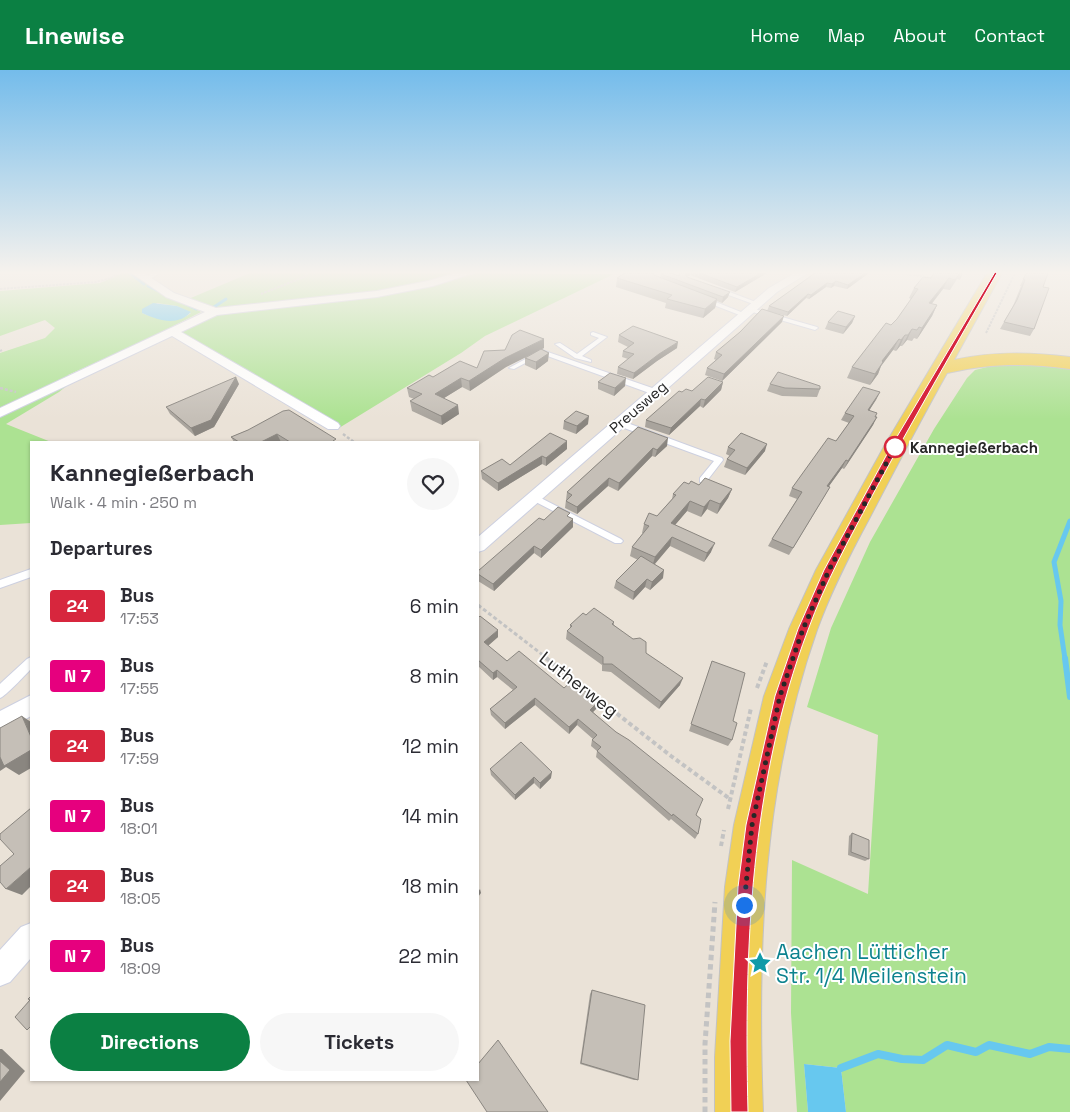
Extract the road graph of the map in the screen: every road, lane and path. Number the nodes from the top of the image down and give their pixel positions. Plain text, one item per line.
1 (194, 322) edge
2 (737, 322) edge
3 (794, 322) edge
4 (983, 322) edge
5 (990, 322) edge
6 (815, 328) dead end
7 (174, 331) junction
8 (593, 334) dead end
9 (979, 337) junction
10 (558, 344) dead end
11 (577, 357) junction
12 (1070, 362) edge
13 (512, 368) dead end
14 (940, 369) junction
15 (658, 390) junction
16 (0, 413) edge
17 (619, 423) junction
18 (333, 426) dead end
19 (703, 480) edge
20 (533, 497) junction
21 (480, 541) edge
22 (618, 541) dead end
23 (30, 573) edge
24 (0, 584) edge
25 (479, 606) edge
26 (30, 663) edge
27 (0, 693) edge
28 (30, 706) edge
29 (0, 723) edge
30 (730, 799) dead end
31 (30, 938) edge
32 (0, 972) edge
33 (739, 1112) edge

1 - 7 street
2 - 15 street, Preusweg
3 - 6 lane
4 - 9 main road
5 - 9 path
7 - 16 street
7 - 18 street
8 - 11 lane
9 - 12 main road
9 - 14 main road
10 - 11 lane
11 - 15 lane
12 - 14 main road
13 - 15 lane
14 - 33 main road
15 - 17 street, Preusweg
17 - 19 lane
17 - 20 street, Preusweg
20 - 21 street, Preusweg
20 - 22 lane
23 - 24 lane
25 - 30 path, Lutherweg
26 - 27 lane
28 - 29 street
31 - 32 street

